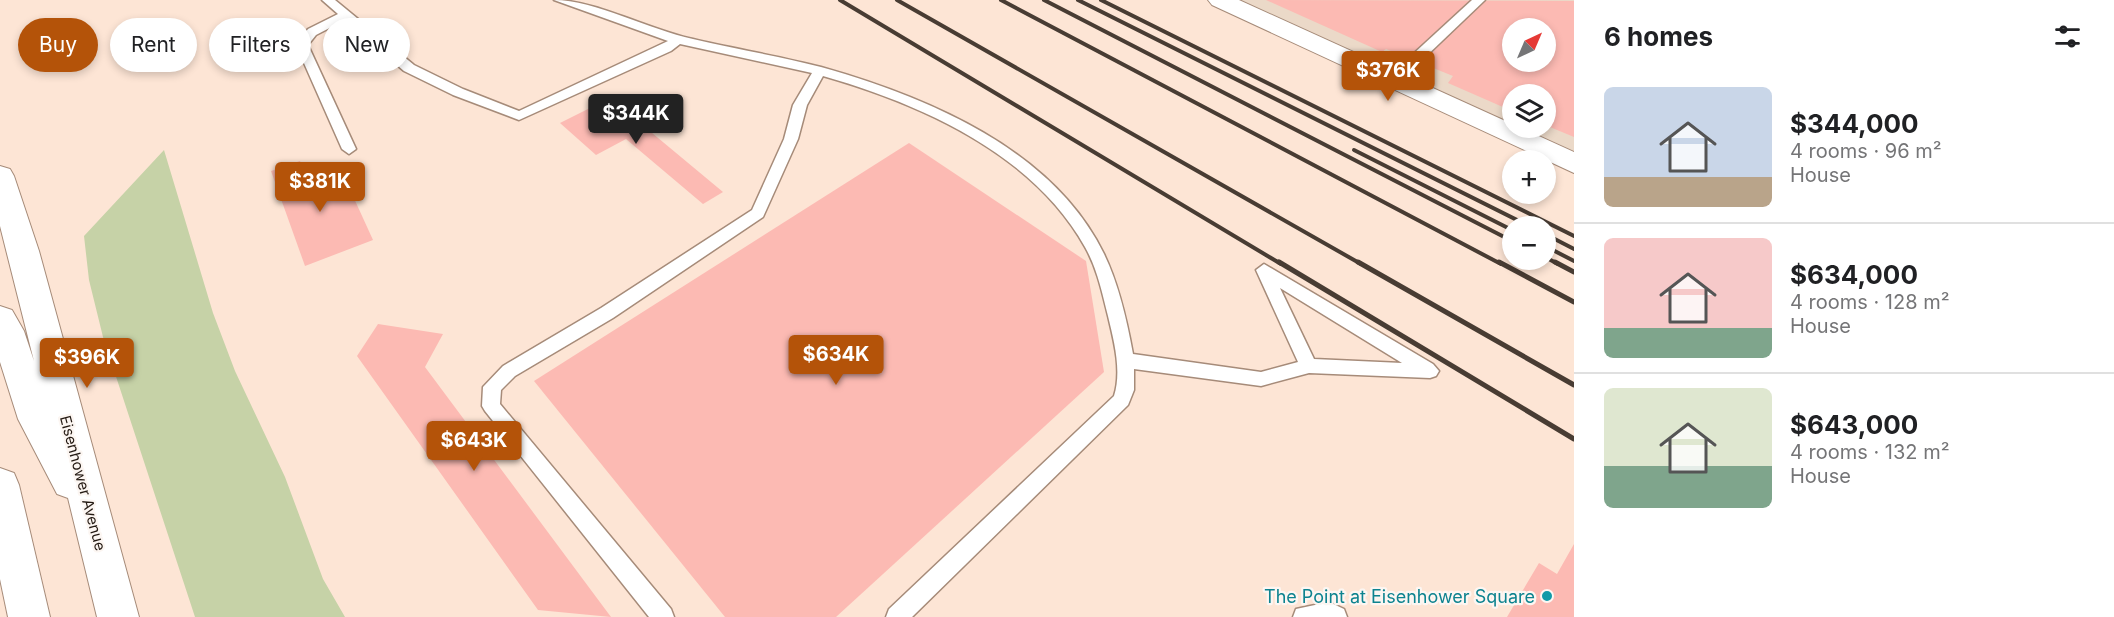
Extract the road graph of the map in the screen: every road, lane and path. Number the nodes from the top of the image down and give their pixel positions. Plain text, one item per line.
1 (328, 0) edge
2 (560, 0) edge
3 (1220, 0) edge
4 (1479, 0) edge
5 (345, 16) junction
6 (678, 39) junction
7 (820, 71) junction
8 (1393, 80) junction
9 (349, 149) dead end
10 (1574, 163) edge
11 (0, 176) edge
12 (0, 319) edge
13 (1123, 360) junction
14 (1309, 366) junction
15 (0, 485) edge
16 (94, 523) junction
17 (29, 617) edge
18 (118, 617) edge
19 (663, 617) edge
20 (897, 617) edge
21 (1304, 617) edge
22 (1336, 617) edge

1 - 5 lane
2 - 6 lane
3 - 8 main road
4 - 8 lane
5 - 6 lane
5 - 9 lane
6 - 7 lane
7 - 13 lane
7 - 19 lane
8 - 10 main road
11 - 16 main road, Eisenhower Avenue
12 - 16 main road
13 - 14 lane
13 - 20 lane
14 - 14 lane
15 - 17 main road
16 - 18 main road, Eisenhower Avenue
21 - 22 lane

